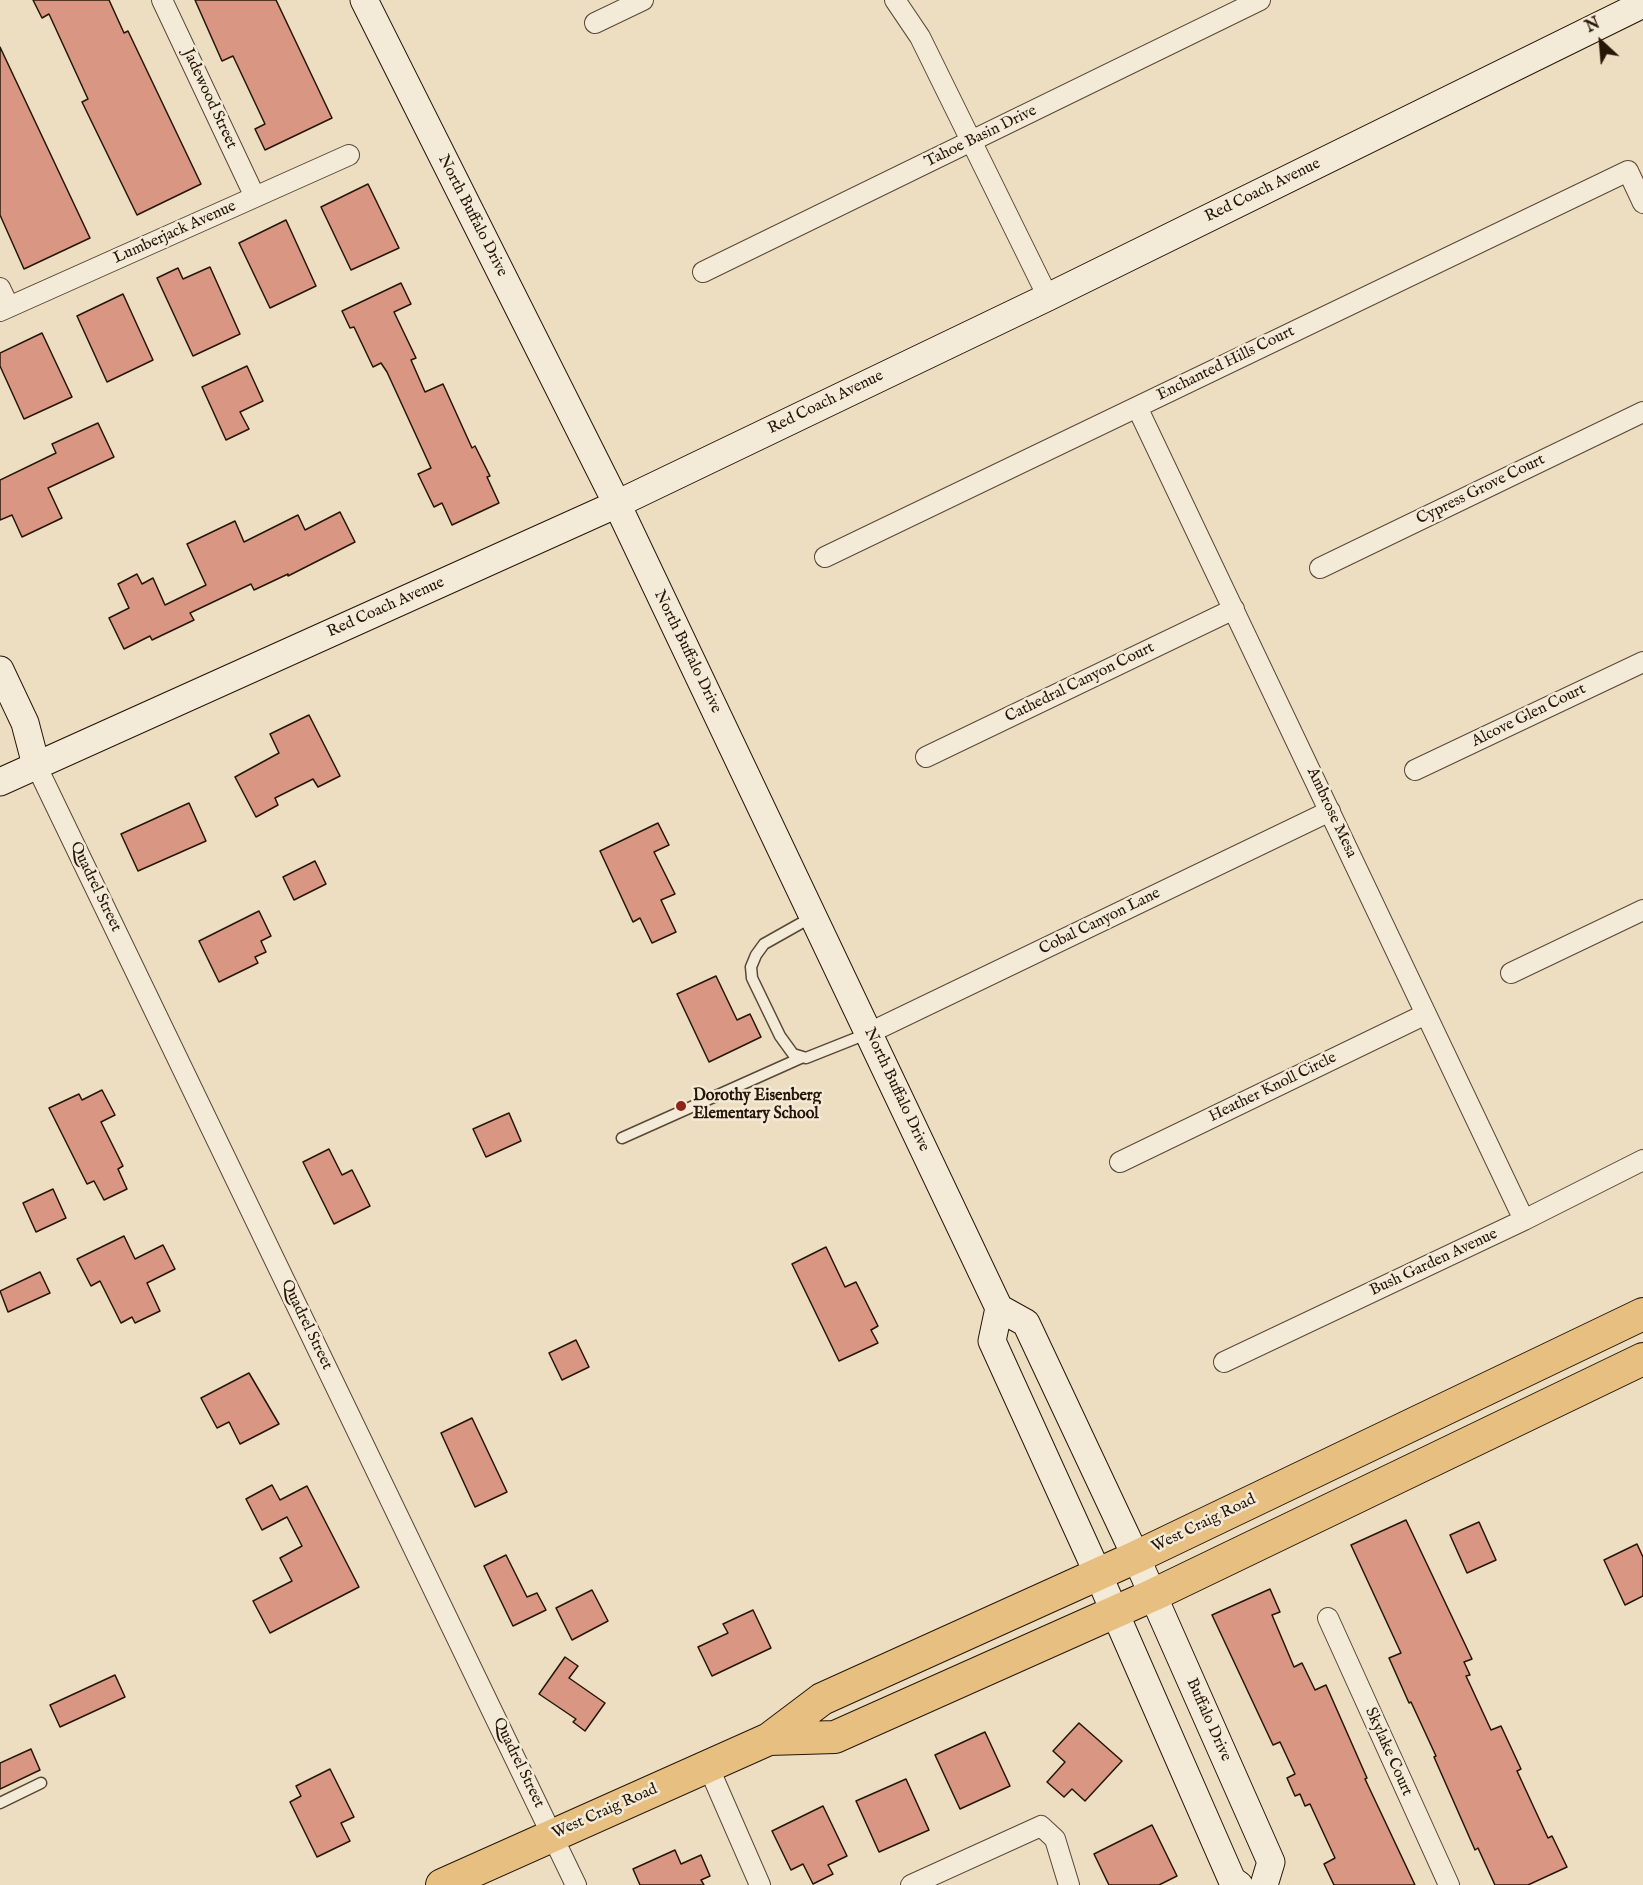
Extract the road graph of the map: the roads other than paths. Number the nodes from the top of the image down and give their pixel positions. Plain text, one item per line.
1 (162, 0) edge
2 (364, 0) edge
3 (643, 0) edge
4 (895, 0) edge
5 (1260, 0) edge
6 (1643, 4) edge
7 (595, 23) dead end
8 (972, 141) junction
9 (349, 155) dead end
10 (255, 197) junction
11 (1643, 203) edge
12 (703, 272) dead end
13 (0, 288) edge
14 (1048, 297) junction
15 (5, 309) edge
16 (1137, 407) junction
17 (1643, 412) edge
18 (617, 504) junction
19 (825, 557) dead end
20 (1320, 568) dead end
21 (1234, 609) junction
22 (1643, 662) edge
23 (0, 670) edge
24 (0, 706) edge
25 (926, 757) dead end
26 (36, 765) junction
27 (1416, 770) dead end
28 (0, 782) edge
29 (1330, 812) junction
30 (1643, 910) edge
31 (814, 916) junction
32 (1511, 973) dead end
33 (1426, 1014) junction
34 (869, 1033) junction
35 (803, 1057) junction
36 (622, 1138) dead end
37 (1643, 1160) edge
38 (1120, 1161) dead end
39 (1524, 1220) junction
40 (999, 1308) junction
41 (1643, 1314) edge
42 (1643, 1359) edge
43 (1224, 1362) dead end
44 (1136, 1557) junction
45 (1098, 1574) junction
46 (1153, 1595) junction
47 (1114, 1612) junction
48 (1328, 1618) dead end
49 (769, 1739) junction
50 (708, 1766) junction
51 (41, 1783) dead end
52 (0, 1803) edge
53 (553, 1835) junction
54 (1231, 1883) edge
55 (442, 1885) edge
56 (576, 1885) edge
57 (760, 1885) edge
58 (911, 1885) edge
59 (1069, 1885) edge
60 (1264, 1885) edge
61 (1449, 1885) edge

1 - 10 street, Jadewood Street
2 - 18 main road, North Buffalo Drive
3 - 7 street
4 - 8 street
5 - 8 street, Tahoe Basin Drive
6 - 14 main road, Red Coach Avenue
8 - 12 street, Tahoe Basin Drive
8 - 14 street
9 - 10 street, Lumberjack Avenue
10 - 15 street, Lumberjack Avenue
11 - 16 street, Enchanted Hills Court
13 - 15 street
14 - 18 main road, Red Coach Avenue
16 - 19 street, Enchanted Hills Court
16 - 21 street, Ambrose Mesa
17 - 20 street, Cypress Grove Court
18 - 26 main road, Red Coach Avenue
18 - 31 main road, North Buffalo Drive
21 - 25 street, Cathedral Canyon Court
21 - 29 street, Ambrose Mesa
22 - 27 street, Alcove Glen Court
23 - 26 main road, Quadrel Street
24 - 26 main road, Quadrel Street
26 - 28 main road, Red Coach Avenue
26 - 53 street, Quadrel Street
29 - 33 street, Ambrose Mesa
29 - 34 street, Cobal Canyon Lane
30 - 32 street
31 - 34 main road, North Buffalo Drive
31 - 35 lane
33 - 38 street, Heather Knoll Circle
33 - 39 street, Ambrose Mesa
34 - 35 lane
34 - 40 main road, North Buffalo Drive
35 - 36 lane
37 - 39 street, Bush Garden Avenue
39 - 43 street, Bush Garden Avenue
40 - 44 main road
40 - 45 main road
41 - 44 main road, West Craig Road
42 - 46 main road, West Craig Road
44 - 45 main road, West Craig Road
44 - 46 main road, Buffalo Drive
45 - 47 main road
45 - 49 main road, West Craig Road
46 - 47 main road, West Craig Road
46 - 60 main road, Buffalo Drive
47 - 49 main road, West Craig Road
47 - 54 main road
48 - 61 street, Skylake Court
49 - 50 main road, West Craig Road
50 - 53 main road, West Craig Road
50 - 57 street
51 - 52 lane
53 - 55 main road, West Craig Road
53 - 56 street, Quadrel Street
58 - 59 street

